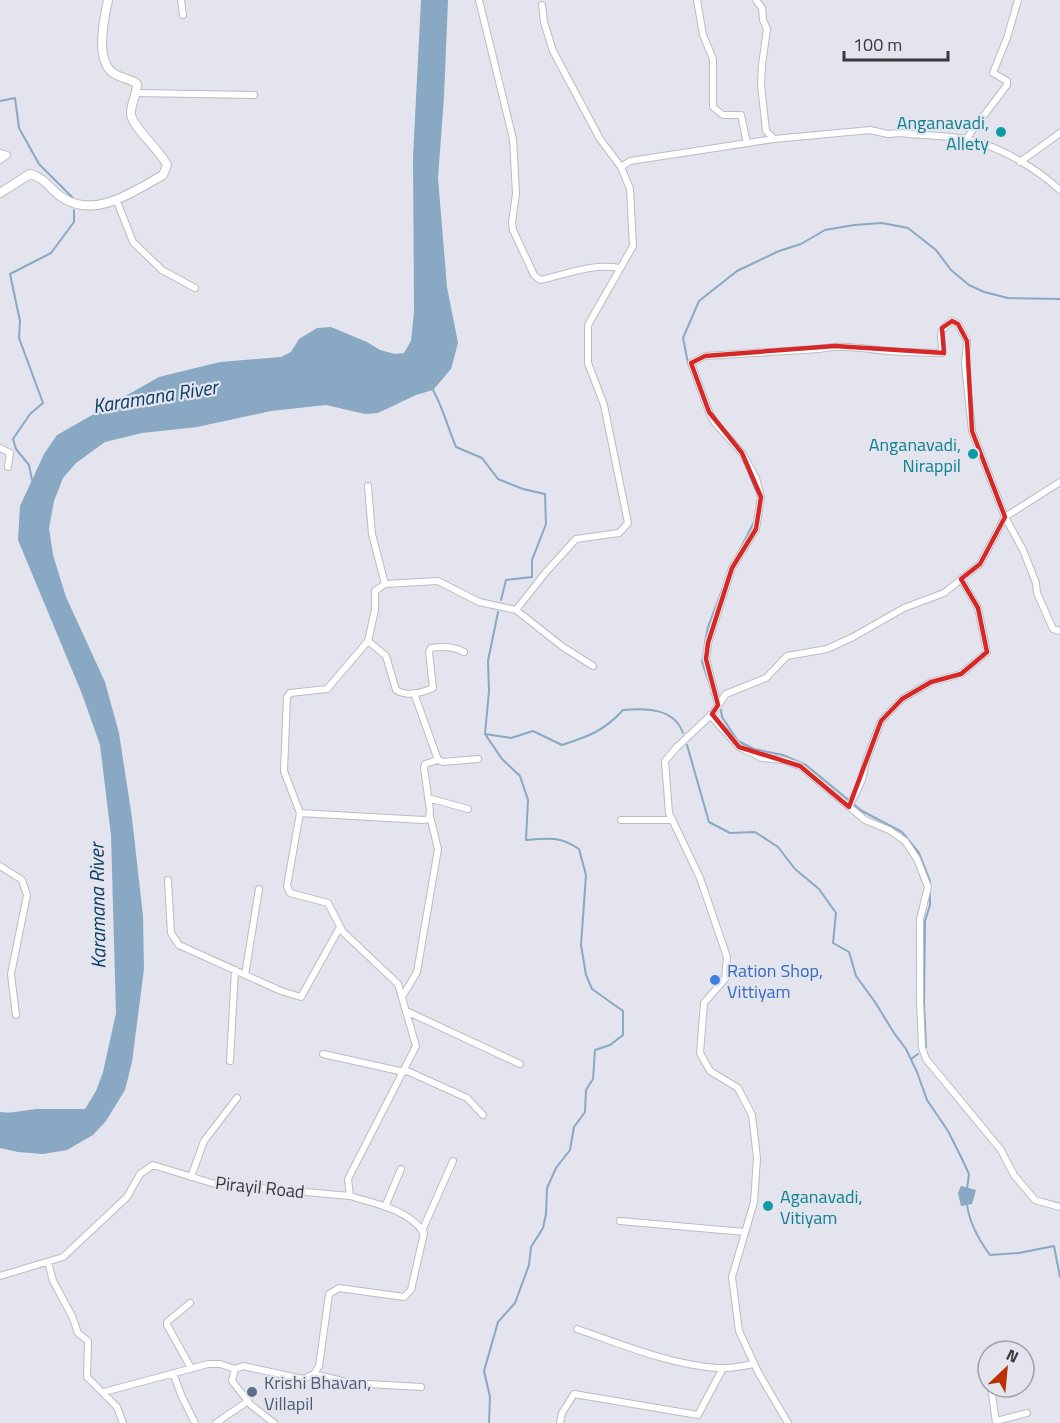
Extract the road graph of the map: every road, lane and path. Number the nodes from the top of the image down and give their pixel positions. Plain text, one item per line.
1 (108, 0) edge
2 (181, 0) edge
3 (479, 0) edge
4 (698, 0) edge
5 (756, 0) edge
6 (1018, 0) edge
7 (542, 5) dead end
8 (183, 15) dead end
9 (137, 93) junction
10 (254, 95) dead end
11 (1060, 133) edge
12 (774, 139) junction
13 (966, 139) junction
14 (747, 143) junction
15 (0, 153) edge
16 (0, 160) edge
17 (1020, 162) junction
18 (621, 167) junction
19 (1060, 190) edge
20 (0, 193) edge
21 (116, 199) junction
22 (620, 268) junction
23 (195, 288) dead end
24 (0, 448) edge
25 (8, 467) dead end
26 (1060, 482) edge
27 (368, 486) dead end
28 (1005, 517) junction
29 (961, 579) junction
30 (385, 584) junction
31 (516, 610) junction
32 (1060, 631) edge
33 (368, 641) junction
34 (464, 652) dead end
35 (593, 666) dead end
36 (414, 693) junction
37 (718, 705) junction
38 (710, 716) junction
39 (478, 759) dead end
40 (438, 760) junction
41 (428, 798) junction
42 (849, 807) junction
43 (468, 809) dead end
44 (300, 813) junction
45 (430, 815) junction
46 (621, 820) dead end
47 (672, 820) junction
48 (0, 866) edge
49 (168, 880) dead end
50 (259, 889) dead end
51 (340, 927) junction
52 (235, 970) junction
53 (245, 975) junction
54 (402, 997) junction
55 (406, 1011) junction
56 (16, 1015) dead end
57 (323, 1054) dead end
58 (231, 1061) dead end
59 (520, 1064) dead end
60 (404, 1071) junction
61 (237, 1098) dead end
62 (483, 1115) dead end
63 (453, 1161) dead end
64 (401, 1169) dead end
65 (191, 1177) junction
66 (350, 1196) junction
67 (385, 1207) junction
68 (1060, 1208) edge
69 (620, 1221) dead end
70 (422, 1231) junction
71 (745, 1232) junction
72 (48, 1262) junction
73 (0, 1276) edge
74 (190, 1303) dead end
75 (577, 1329) dead end
76 (754, 1364) junction
77 (191, 1368) junction
78 (720, 1368) junction
79 (236, 1369) junction
80 (173, 1373) junction
81 (314, 1374) junction
82 (421, 1388) dead end
83 (104, 1392) junction
84 (993, 1399) edge
85 (248, 1401) junction
86 (1027, 1413) dead end
87 (996, 1422) edge
88 (123, 1423) edge
89 (195, 1423) edge
90 (216, 1423) edge
91 (274, 1423) edge
92 (560, 1423) edge
93 (788, 1423) edge

1 - 9 street
2 - 8 street
3 - 22 street
4 - 14 street
5 - 12 street
6 - 13 street
7 - 18 street
9 - 10 street
9 - 21 street
11 - 17 street
12 - 13 street
12 - 14 street
13 - 17 street
14 - 18 street
15 - 16 street
17 - 19 street
18 - 22 street
20 - 21 street
21 - 23 street
22 - 31 street
24 - 25 street
26 - 28 street
27 - 30 street
28 - 29 street
28 - 32 street
28 - 37 street
29 - 37 street
29 - 42 street
30 - 31 street
30 - 33 street
31 - 35 street
33 - 36 street
33 - 44 street
34 - 36 street
36 - 40 street
37 - 38 street
38 - 42 street
38 - 47 street
39 - 40 street
40 - 41 street
41 - 43 street
41 - 45 street
42 - 68 street
44 - 45 street
44 - 51 street
45 - 54 street
46 - 47 street
47 - 71 street
48 - 56 street
49 - 52 street
50 - 53 street
51 - 53 street
51 - 54 street
52 - 53 street
52 - 58 street
54 - 55 street
55 - 59 street
55 - 60 street
57 - 60 street
60 - 62 street
60 - 66 street
61 - 65 street
63 - 70 street
64 - 67 street
65 - 66 street, Pirayil Road
65 - 72 street, Pirayil Road
66 - 67 street, Pirayil Road
67 - 70 street, Pirayil Road
69 - 71 street
70 - 81 street
71 - 76 street
72 - 73 street, Pirayil Road
72 - 83 street
74 - 77 street
75 - 78 street
76 - 78 street
76 - 93 street
77 - 79 street
77 - 80 street
78 - 92 street
79 - 81 street
79 - 85 street
80 - 83 street
80 - 89 street
81 - 82 street
83 - 88 street
84 - 87 street
85 - 90 street
85 - 91 street
86 - 87 street

